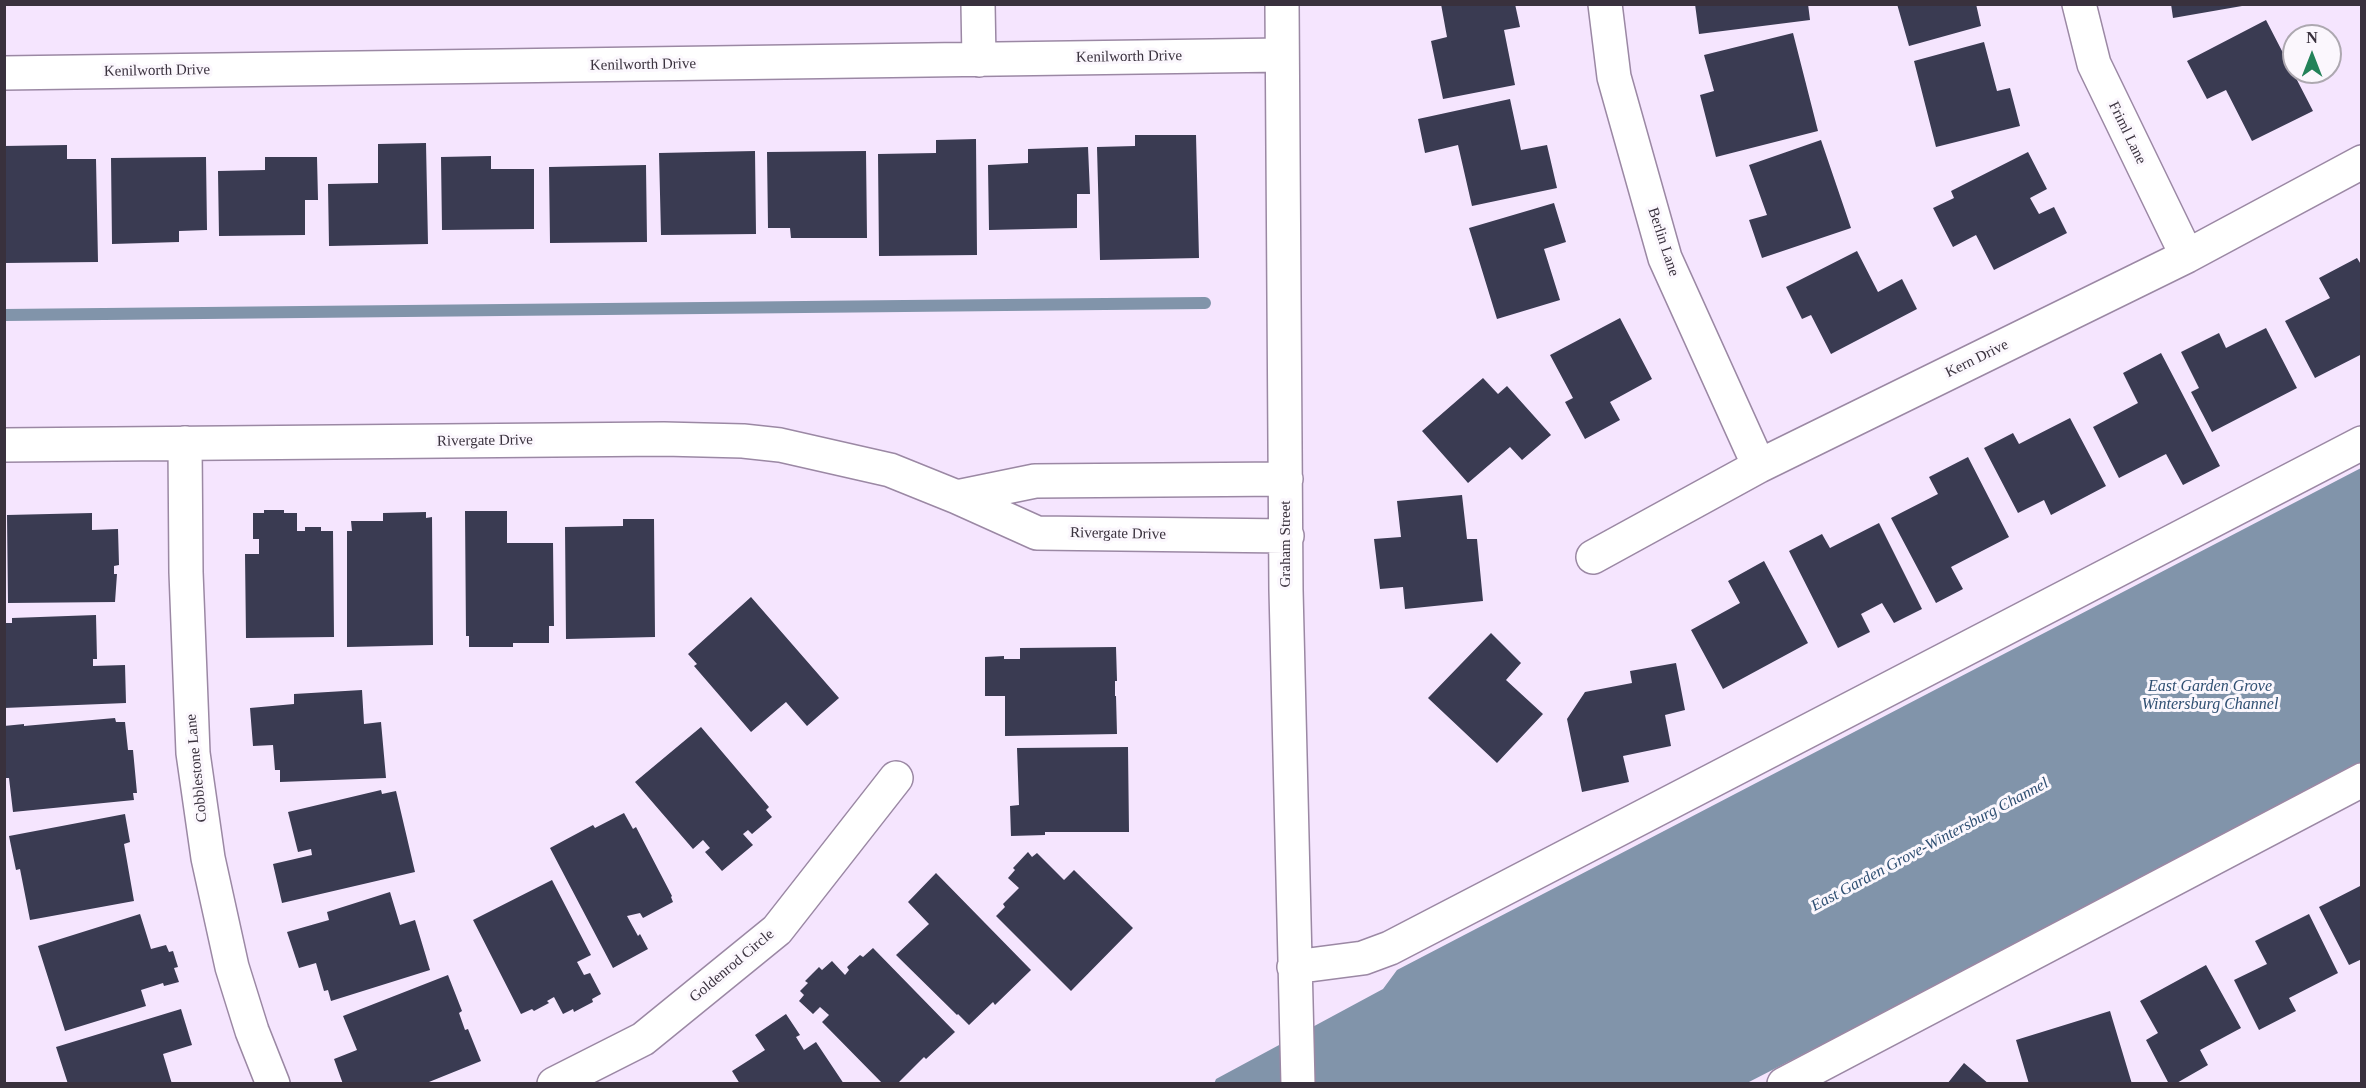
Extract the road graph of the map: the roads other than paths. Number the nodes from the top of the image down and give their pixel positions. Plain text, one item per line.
1 (978, 4) edge
2 (1282, 4) edge
3 (1605, 4) edge
4 (2079, 4) edge
5 (1282, 55) junction
6 (979, 60) junction
7 (4, 73) edge
8 (2361, 162) edge
9 (2187, 256) junction
10 (2361, 443) edge
11 (185, 444) junction
12 (4, 445) edge
13 (1759, 466) junction
14 (1286, 479) junction
15 (957, 497) junction
16 (1287, 536) junction
17 (1593, 557) dead end
18 (896, 778) dead end
19 (2361, 780) edge
20 (1294, 968) junction
21 (273, 1083) edge
22 (554, 1083) edge
23 (1298, 1083) edge
24 (1784, 1083) edge

1 - 6 street
2 - 5 street, Graham Street
3 - 13 street, Berlin Lane
4 - 9 street, Friml Lane
5 - 6 street, Kenilworth Drive
5 - 14 street, Graham Street
6 - 7 street, Kenilworth Drive
8 - 9 street, Kern Drive
9 - 13 street, Kern Drive
10 - 20 street
11 - 12 street, Rivergate Drive
11 - 15 street, Rivergate Drive
11 - 21 street, Cobblestone Lane
13 - 17 street, Kern Drive
14 - 15 street
14 - 16 street, Graham Street
15 - 16 street, Rivergate Drive
16 - 20 street, Graham Street
18 - 22 street, Goldenrod Circle
19 - 24 street
20 - 23 street, Graham Street

